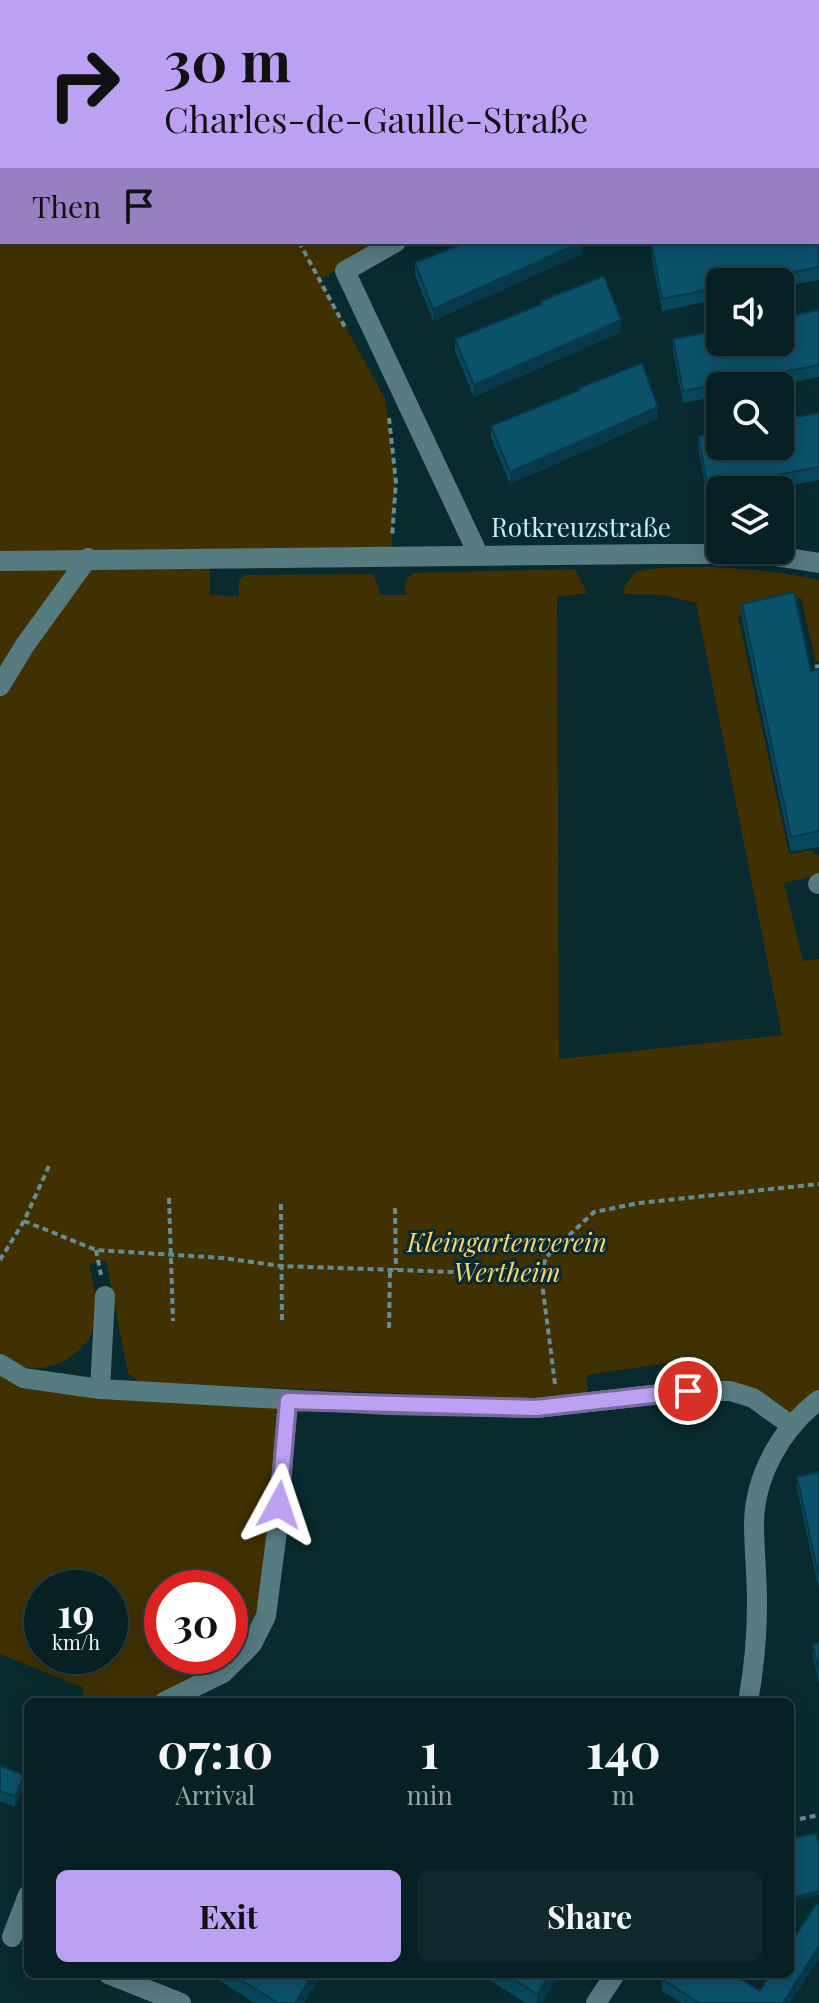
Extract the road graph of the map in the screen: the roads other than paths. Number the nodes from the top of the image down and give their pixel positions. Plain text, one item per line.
1 (392, 244) edge
2 (478, 554) junction
3 (88, 558) junction
4 (0, 561) edge
5 (819, 563) edge
6 (0, 686) edge
7 (105, 1296) dead end
8 (0, 1364) edge
9 (100, 1389) junction
10 (819, 1400) edge
11 (288, 1401) junction
12 (792, 1426) junction
13 (172, 1698) edge
14 (749, 1698) edge
15 (24, 1906) edge
16 (13, 1937) edge
17 (118, 1978) edge
18 (612, 1978) edge
19 (181, 2003) edge
20 (596, 2003) edge

1 - 2 street
2 - 3 street, Rotkreuzstraße
2 - 5 street, Rotkreuzstraße
3 - 4 street, Rotkreuzstraße
3 - 6 street
7 - 9 street
8 - 9 street
9 - 11 street
10 - 12 street
11 - 12 street
11 - 13 street
12 - 14 street
15 - 16 street
17 - 19 street
18 - 20 street

